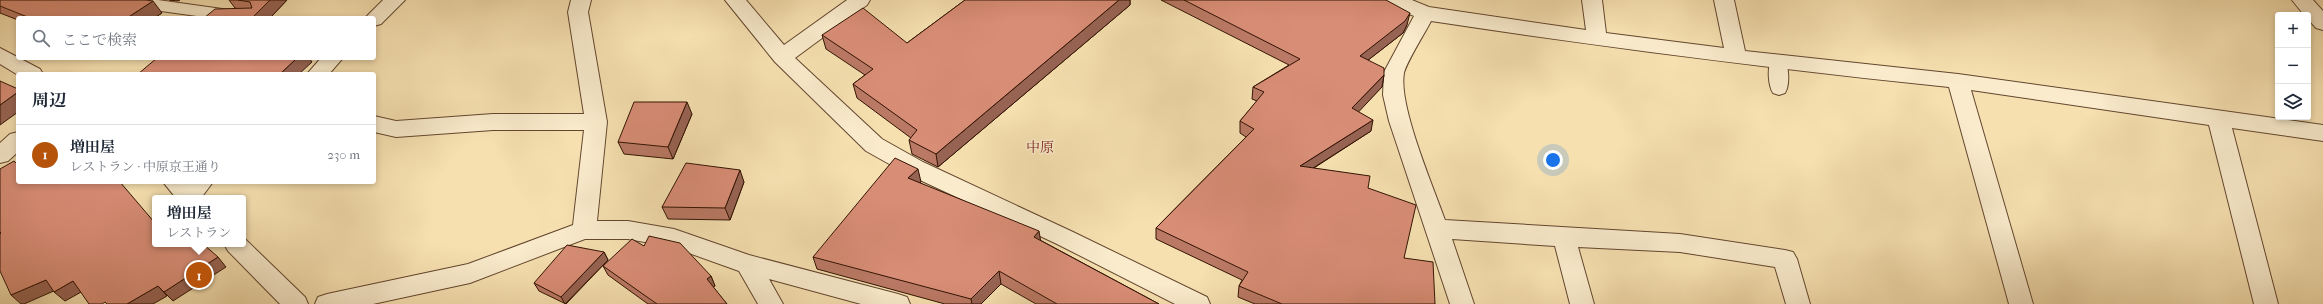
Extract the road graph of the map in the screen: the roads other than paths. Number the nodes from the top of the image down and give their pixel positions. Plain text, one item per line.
1 (118, 0) edge
2 (394, 0) edge
3 (581, 0) edge
4 (735, 0) edge
5 (860, 0) edge
6 (1394, 0) edge
7 (1592, 0) edge
8 (1724, 0) edge
9 (2302, 0) edge
10 (1457, 9) edge
11 (1425, 14) junction
12 (236, 16) edge
13 (376, 17) edge
14 (2323, 23) edge
15 (1597, 38) junction
16 (0, 54) edge
17 (1736, 56) junction
18 (782, 57) junction
19 (331, 60) edge
20 (1778, 62) junction
21 (30, 72) edge
22 (319, 72) edge
23 (1958, 81) junction
24 (1779, 89) dead end
25 (2219, 120) junction
26 (596, 122) junction
27 (376, 124) edge
28 (2323, 133) edge
29 (16, 142) edge
30 (0, 155) edge
31 (1438, 229) junction
32 (584, 230) junction
33 (1564, 237) junction
34 (239, 247) edge
35 (747, 264) junction
36 (296, 304) edge
37 (327, 304) edge
38 (771, 304) edge
39 (898, 304) edge
40 (1198, 304) edge
41 (1462, 304) edge
42 (1582, 304) edge
43 (1798, 304) edge
44 (2021, 304) edge
45 (2266, 304) edge

1 - 12 lane
2 - 13 street
3 - 26 street
4 - 18 street
5 - 18 street
6 - 11 street
7 - 15 street
8 - 17 street
9 - 14 street
10 - 11 street
10 - 15 street
11 - 31 street
15 - 17 street
16 - 21 street
17 - 20 street
18 - 40 street
19 - 22 street
20 - 23 street
20 - 24 lane
23 - 25 street
23 - 44 street
25 - 28 street
25 - 45 street
26 - 27 street
26 - 32 street
29 - 30 street
31 - 33 street
31 - 41 street
32 - 35 street
32 - 37 street
33 - 42 street
33 - 43 street
34 - 36 street
35 - 38 street
35 - 39 street

